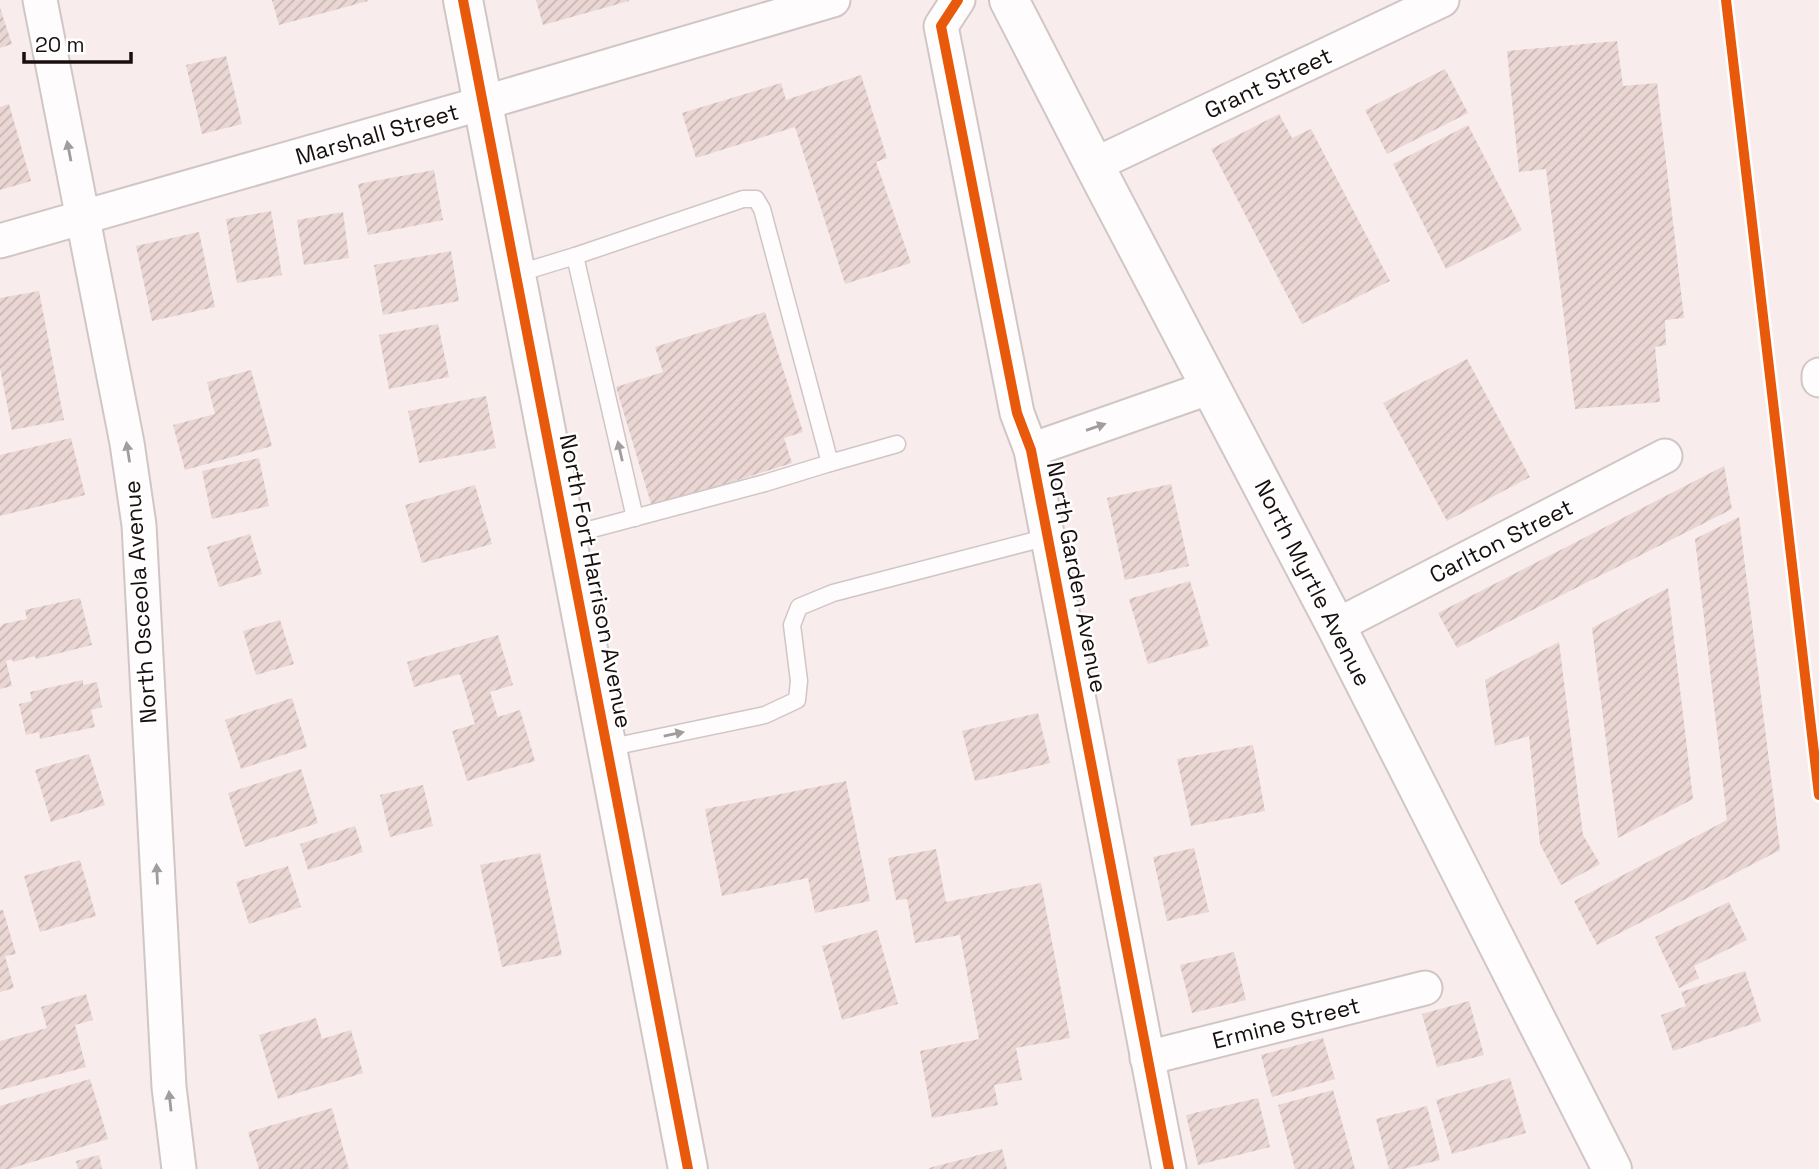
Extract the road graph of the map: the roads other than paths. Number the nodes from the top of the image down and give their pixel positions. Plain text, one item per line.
1 (40, 0) edge
2 (463, 0) edge
3 (833, 0) edge
4 (958, 0) edge
5 (1009, 0) edge
6 (1442, 0) edge
7 (789, 6) edge
8 (483, 103) junction
9 (1094, 165) junction
10 (82, 218) junction
11 (0, 242) edge
12 (575, 256) junction
13 (516, 274) junction
14 (1211, 387) junction
15 (897, 444) dead end
16 (1031, 450) junction
17 (1665, 456) dead end
18 (830, 463) junction
19 (635, 518) junction
20 (566, 536) junction
21 (1048, 537) junction
22 (1336, 626) junction
23 (607, 748) junction
24 (1425, 988) dead end
25 (1147, 1058) junction
26 (179, 1169) edge
27 (688, 1169) edge
28 (1169, 1169) edge
29 (1612, 1169) edge

10 -> 1 street, North Osceola Avenue
2 - 8 main road, North Fort Harrison Avenue
3 - 7 street, Marshall Street
4 - 16 street, North Garden Avenue
5 - 9 main road, North Myrtle Avenue
6 - 9 street, Grant Street
7 - 8 street, Marshall Street
8 - 10 street, Marshall Street
8 - 13 main road, North Fort Harrison Avenue
9 - 14 main road, North Myrtle Avenue
10 - 11 street, Marshall Street
26 -> 10 street, North Osceola Avenue
12 - 13 lane
12 - 18 lane
19 -> 12 lane
13 - 20 main road, North Fort Harrison Avenue
16 -> 14 street, North Garden Avenue
14 - 22 main road, North Myrtle Avenue
15 - 18 lane
16 - 21 street, North Garden Avenue
17 - 22 street, Carlton Street
18 - 19 lane
19 - 20 lane
20 - 23 main road, North Fort Harrison Avenue
23 -> 21 lane
21 - 25 street, North Garden Avenue
22 - 29 main road, North Myrtle Avenue
23 - 27 main road, North Fort Harrison Avenue
24 - 25 street, Ermine Street
25 - 28 street, North Garden Avenue

